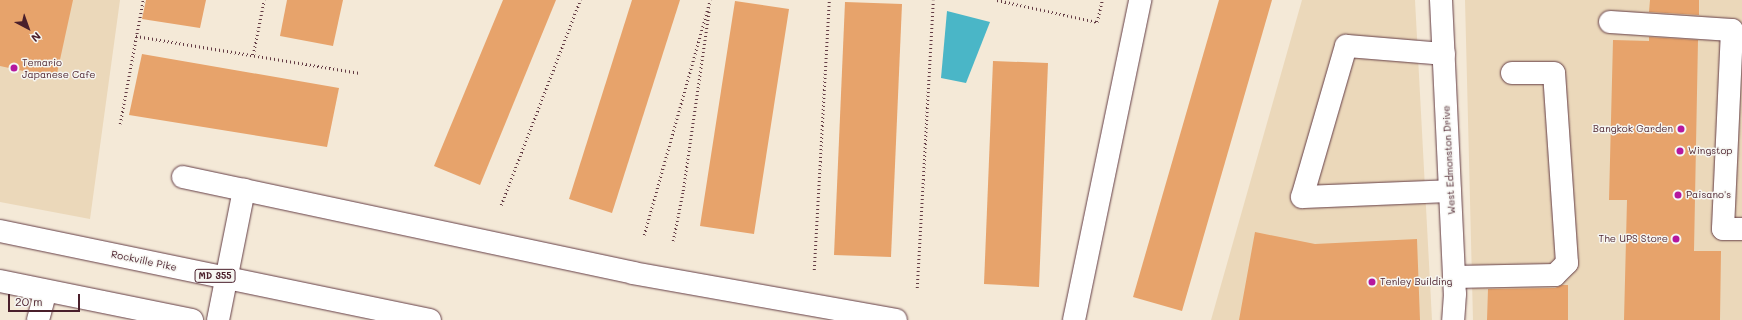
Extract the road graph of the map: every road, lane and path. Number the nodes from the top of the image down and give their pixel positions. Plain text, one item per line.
1 (144, 0) edge
2 (264, 0) edge
3 (580, 0) edge
4 (710, 0) edge
5 (829, 0) edge
6 (933, 0) edge
7 (997, 0) edge
8 (1102, 0) edge
9 (1140, 0) edge
10 (1441, 0) edge
11 (1610, 22) dead end
12 (1737, 30) edge
13 (136, 36) junction
14 (1444, 54) junction
15 (253, 55) junction
16 (360, 73) dead end
17 (1512, 74) dead end
18 (120, 124) dead end
19 (183, 177) dead end
20 (244, 190) junction
21 (1450, 191) junction
22 (501, 205) dead end
23 (1742, 229) edge
24 (0, 231) edge
25 (644, 235) dead end
26 (673, 241) dead end
27 (814, 270) dead end
28 (1454, 277) junction
29 (225, 278) junction
30 (0, 281) edge
31 (917, 288) dead end
32 (46, 290) junction
33 (802, 312) edge
34 (38, 320) edge
35 (192, 320) edge
36 (218, 320) edge
37 (430, 320) edge
38 (896, 320) edge
39 (1074, 320) edge
40 (1453, 320) edge

1 - 13 path
2 - 15 path
3 - 22 path
4 - 25 path
4 - 26 path
5 - 27 path
6 - 31 path
7 - 8 path
9 - 39 main road
10 - 14 main road, West Edmonston Drive
11 - 12 main road
12 - 23 main road
13 - 15 path
13 - 18 path
14 - 21 main road, West Edmonston Drive
14 - 21 main road
15 - 16 path
17 - 28 main road
19 - 20 main road
20 - 29 main road
20 - 33 main road
21 - 28 main road, West Edmonston Drive
24 - 29 main road, Rockville Pike / MD 355
28 - 40 main road, West Edmonston Drive
29 - 36 main road
29 - 37 main road, Rockville Pike / MD 355
30 - 32 main road
32 - 34 main road
32 - 35 main road
33 - 38 main road

